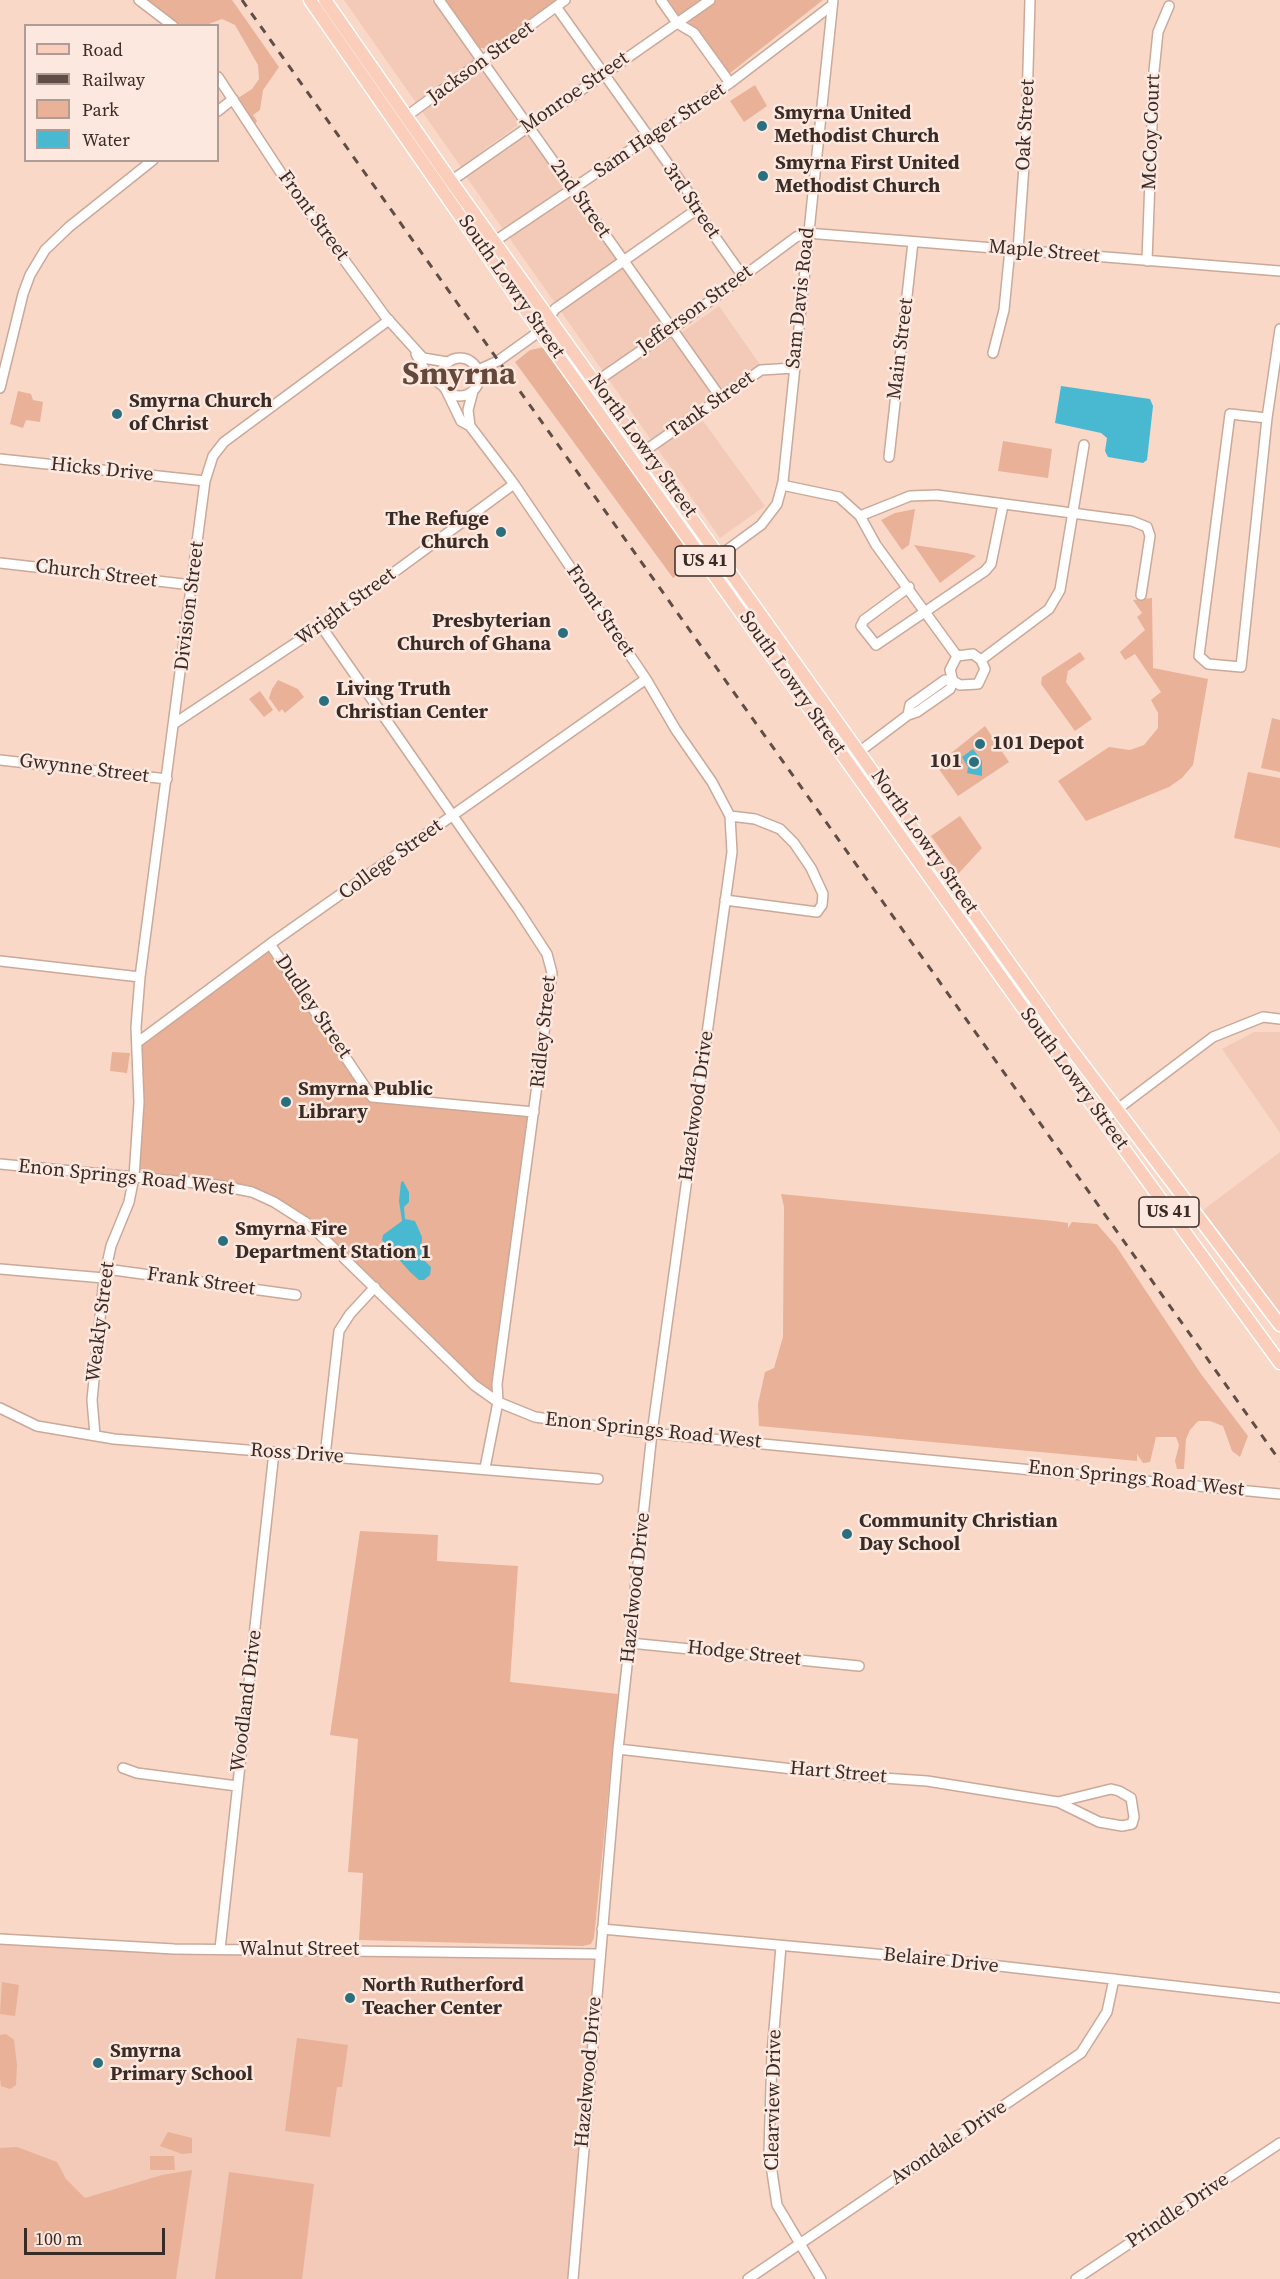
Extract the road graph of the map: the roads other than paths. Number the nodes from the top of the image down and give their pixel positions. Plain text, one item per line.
1 (139, 0) edge
2 (310, 0) edge
3 (325, 0) edge
4 (439, 0) edge
5 (565, 0) edge
6 (661, 0) edge
7 (710, 0) edge
8 (1030, 0) edge
9 (832, 3) edge
10 (1168, 6) dead end
11 (557, 8) junction
12 (677, 23) junction
13 (170, 24) edge
14 (483, 60) junction
15 (602, 73) junction
16 (219, 78) edge
17 (730, 83) junction
18 (233, 99) junction
19 (219, 110) edge
20 (402, 121) junction
21 (529, 124) junction
22 (648, 138) junction
23 (150, 162) edge
24 (446, 185) junction
25 (573, 189) junction
26 (696, 210) junction
27 (807, 233) junction
28 (494, 242) junction
29 (913, 242) junction
30 (483, 249) junction
31 (1014, 250) junction
32 (623, 260) junction
33 (1147, 261) junction
34 (1280, 271) edge
35 (742, 275) junction
36 (549, 318) junction
37 (389, 320) junction
38 (1280, 329) edge
39 (671, 330) junction
40 (540, 331) junction
41 (415, 351) junction
42 (993, 353) dead end
43 (447, 362) junction
44 (794, 368) junction
45 (478, 370) junction
46 (596, 381) junction
47 (0, 388) edge
48 (444, 388) junction
49 (474, 390) junction
50 (584, 390) junction
51 (721, 398) junction
52 (1267, 418) junction
53 (470, 426) junction
54 (1084, 445) dead end
55 (646, 450) junction
56 (889, 456) dead end
57 (0, 459) edge
58 (633, 459) junction
59 (205, 481) junction
60 (514, 484) junction
61 (782, 485) junction
62 (1003, 505) junction
63 (1074, 515) junction
64 (860, 516) junction
65 (720, 556) junction
66 (0, 562) edge
67 (708, 564) junction
68 (192, 585) junction
69 (909, 587) junction
70 (1141, 595) dead end
71 (927, 612) junction
72 (321, 626) junction
73 (957, 656) junction
74 (981, 660) junction
75 (646, 679) junction
76 (952, 682) junction
77 (175, 723) junction
78 (860, 751) junction
79 (0, 760) edge
80 (847, 760) junction
81 (167, 779) junction
82 (453, 815) junction
83 (730, 816) junction
84 (724, 900) junction
85 (270, 944) junction
86 (0, 961) edge
87 (140, 977) junction
88 (1280, 1019) edge
89 (138, 1042) junction
90 (1117, 1110) junction
91 (534, 1112) junction
92 (1103, 1120) junction
93 (0, 1164) edge
94 (134, 1177) junction
95 (0, 1269) edge
96 (105, 1274) junction
97 (375, 1287) junction
98 (296, 1295) dead end
99 (1280, 1325) edge
100 (1280, 1363) edge
101 (498, 1402) junction
102 (0, 1408) edge
103 (652, 1433) junction
104 (94, 1436) junction
105 (274, 1452) junction
106 (325, 1456) junction
107 (485, 1468) junction
108 (598, 1479) dead end
109 (1280, 1494) edge
110 (630, 1643) junction
111 (859, 1666) dead end
112 (618, 1749) junction
113 (123, 1768) dead end
114 (237, 1786) junction
115 (1058, 1802) junction
116 (602, 1929) junction
117 (0, 1939) edge
118 (781, 1946) junction
119 (219, 1949) junction
120 (599, 1954) junction
121 (1114, 1979) junction
122 (1280, 1998) edge
123 (1280, 2143) edge
124 (801, 2244) junction
125 (573, 2279) edge
126 (748, 2279) edge
127 (821, 2279) edge
128 (1076, 2279) edge

1 - 13 street
2 - 20 main road, South Lowry Street / US 41
3 - 20 main road, US 41
4 - 14 street, 2nd Street
5 - 11 street, Jackson Street
6 - 12 street
7 - 12 street, Monroe Street
8 - 31 street, Oak Street
9 - 17 street, Sam Hager Street
9 - 27 street, Sam Davis Road
10 - 33 street, McCoy Court
11 - 14 street, Jackson Street
11 - 15 street, 3rd Street
12 - 15 street, Monroe Street
12 - 17 street
14 - 20 street, Jackson Street
14 - 21 street, 2nd Street
15 - 21 street, Monroe Street
15 - 22 street, 3rd Street
16 - 18 street, Front Street
17 - 22 street, Sam Hager Street
18 - 19 street
18 - 37 street, Front Street
20 - 24 main road, South Lowry Street / US 41
21 - 24 street, Monroe Street
21 - 25 street, 2nd Street
22 - 25 street, Sam Hager Street
22 - 26 street, 3rd Street
23 - 47 street
24 - 28 main road, North Lowry Street / US 41
24 - 30 main road, South Lowry Street / US 41
25 - 28 street, Sam Hager Street
25 - 32 street, 2nd Street
26 - 32 street
26 - 35 street, 3rd Street
27 - 29 street, Maple Street
27 - 35 street, Jefferson Street
27 - 44 street, Sam Davis Road
28 - 30 street, Sam Hager Street
28 - 36 main road, North Lowry Street / US 41
29 - 31 street, Maple Street
29 - 56 street, Main Street
30 - 40 main road, South Lowry Street / US 41
31 - 33 street, Maple Street
31 - 42 street, Oak Street
32 - 36 street
32 - 39 street, 2nd Street
33 - 34 street, Maple Street
35 - 39 street, Jefferson Street
36 - 40 street
36 - 46 main road, North Lowry Street / US 41
37 - 41 street, Front Street
37 - 59 street, Division Street
38 - 52 street
39 - 46 street, Jefferson Street
39 - 51 street, 2nd Street
40 - 45 street
40 - 50 main road, South Lowry Street / US 41
41 - 43 street, Front Street
41 - 48 street, Front Street
43 - 45 street, Front Street
43 - 48 street
44 - 51 street, Tank Street
44 - 61 street, Sam Davis Road
45 - 49 street
46 - 50 street, Jefferson Street
46 - 55 main road, North Lowry Street / US 41
48 - 49 street
48 - 53 street, Front Street
49 - 53 street
50 - 58 main road, South Lowry Street / US 41
51 - 55 street, Tank Street
52 - 52 street
53 - 60 street, Front Street
54 - 63 street
55 - 58 street, Tank Street
55 - 65 main road, North Lowry Street / US 41
57 - 59 street, Hicks Drive
58 - 67 main road, South Lowry Street / US 41
59 - 68 street, Division Street
60 - 72 street, Wright Street
60 - 75 street, Front Street
61 - 64 street
61 - 65 street, Sam Davis Road
62 - 63 street
62 - 64 street
62 - 71 street
63 - 70 street
63 - 74 street
64 - 69 street
65 - 67 street, Sam Davis Road
65 - 78 main road, North Lowry Street / US 41
66 - 68 street, Church Street
67 - 80 main road, South Lowry Street / US 41
68 - 77 street, Division Street
69 - 71 street
69 - 71 street
71 - 73 street
72 - 77 street, Wright Street
72 - 82 street, Ridley Street
73 - 74 street
73 - 76 street
74 - 76 street
75 - 82 street, College Street
75 - 83 street, Hazelwood Drive
76 - 78 street
77 - 81 street, Division Street
78 - 80 street
78 - 90 main road, North Lowry Street / US 41
79 - 81 street, Gwynne Street
80 - 92 main road, South Lowry Street / US 41
81 - 87 street, Division Street
82 - 85 street, College Street
82 - 91 street, Ridley Street
83 - 84 street, Hazelwood Drive
83 - 84 street
84 - 103 street, Hazelwood Drive
85 - 89 street, College Street
85 - 91 street, Dudley Street
86 - 87 street
87 - 89 street
88 - 90 street
89 - 94 street
90 - 92 street
90 - 99 main road, North Lowry Street / US 41
91 - 101 street, Ridley Street
92 - 100 main road, South Lowry Street / US 41
93 - 94 street, Enon Springs Road West
94 - 96 street, Weakly Street
94 - 97 street, Enon Springs Road West
95 - 96 street, Frank Street
96 - 98 street, Frank Street
96 - 104 street, Weakly Street
97 - 101 street, Enon Springs Road West
97 - 106 street
101 - 103 street, Enon Springs Road West
101 - 107 street, Ridley Street
102 - 104 street, Ross Drive
103 - 109 street, Enon Springs Road West
103 - 110 street, Hazelwood Drive
104 - 105 street, Ross Drive
105 - 106 street, Ross Drive
105 - 114 street, Woodland Drive
106 - 107 street, Ross Drive
107 - 108 street, Ross Drive
110 - 111 street, Hodge Street
110 - 112 street, Hazelwood Drive
112 - 115 street, Hart Street
112 - 116 street, Hazelwood Drive
113 - 114 street
114 - 119 street, Woodland Drive
115 - 115 street, Hart Street
116 - 118 street, Belaire Drive
116 - 120 street, Hazelwood Drive
117 - 119 street, Walnut Street
118 - 121 street, Belaire Drive
118 - 124 street, Clearview Drive
119 - 120 street, Walnut Street
120 - 125 street, Hazelwood Drive
121 - 122 street, Belaire Drive
121 - 124 street, Avondale Drive
123 - 128 street, Prindle Drive
124 - 126 street, Avondale Drive
124 - 127 street, Clearview Drive

